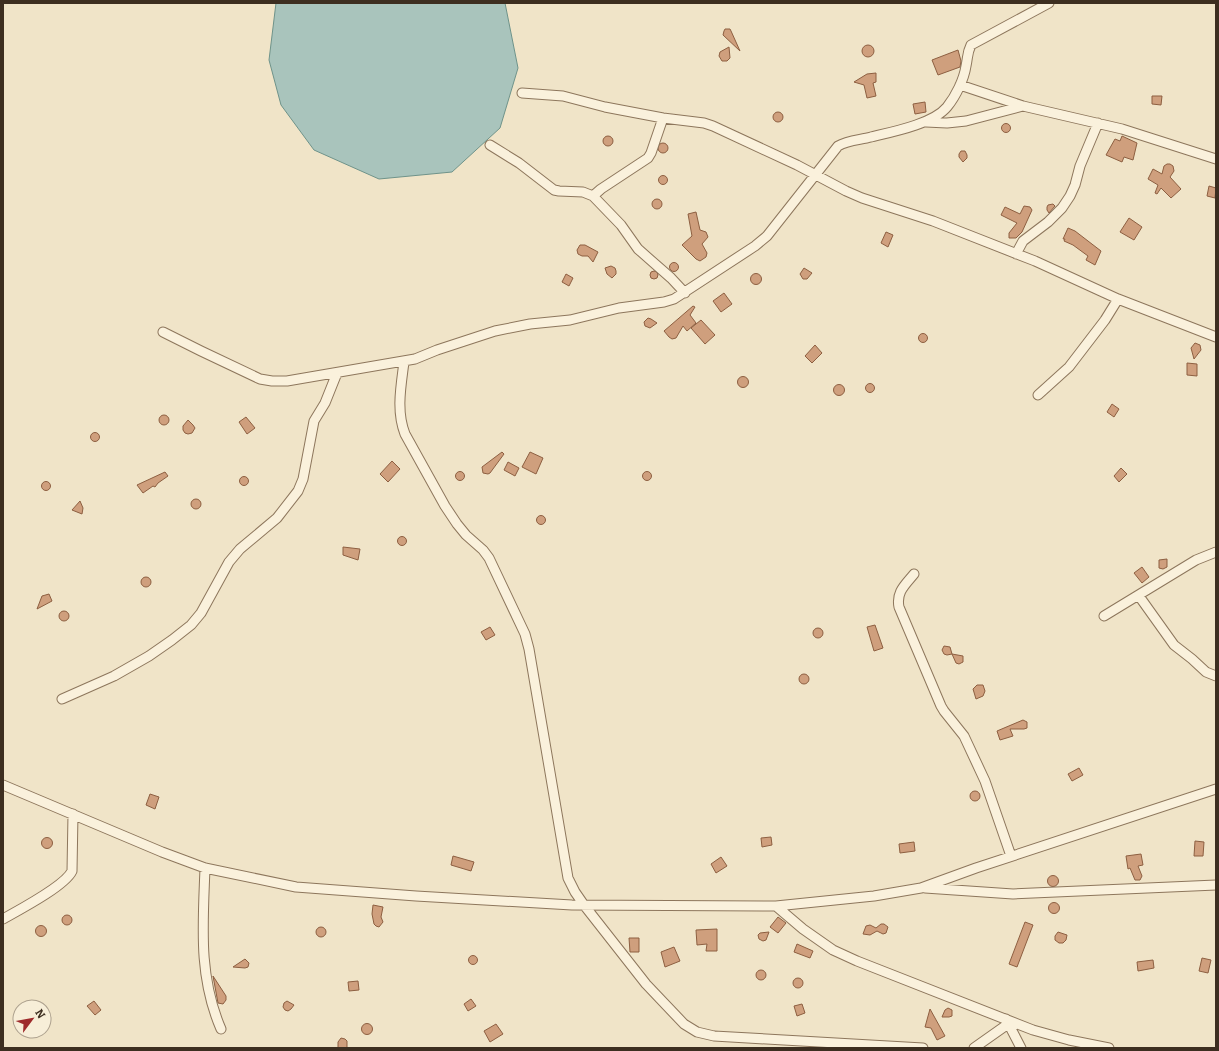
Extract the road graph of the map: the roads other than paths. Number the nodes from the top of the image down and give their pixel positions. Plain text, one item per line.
1 (1049, 3) edge
2 (960, 85) junction
3 (522, 93) dead end
4 (1023, 106) junction
5 (662, 118) junction
6 (926, 122) junction
7 (1098, 123) junction
8 (490, 145) dead end
9 (1216, 158) edge
10 (816, 175) junction
11 (593, 196) junction
12 (1016, 254) junction
13 (684, 293) junction
14 (1118, 299) junction
15 (163, 332) dead end
16 (1216, 337) edge
17 (404, 362) junction
18 (337, 373) junction
19 (1038, 395) dead end
20 (1216, 552) edge
21 (914, 574) dead end
22 (1139, 596) junction
23 (1104, 616) dead end
24 (1216, 676) edge
25 (62, 699) dead end
26 (3, 785) edge
27 (1216, 789) edge
28 (73, 814) junction
29 (1011, 856) junction
30 (205, 868) junction
31 (1216, 885) edge
32 (921, 888) junction
33 (584, 905) junction
34 (776, 906) junction
35 (3, 919) edge
36 (1007, 1022) junction
37 (221, 1029) dead end
38 (923, 1048) edge
39 (974, 1048) edge
40 (1021, 1048) edge
41 (1109, 1048) edge

1 - 2 street
2 - 4 street
2 - 6 street
3 - 5 street
4 - 6 street
4 - 7 street
5 - 10 street
5 - 11 street
6 - 10 street
7 - 9 street
7 - 12 street
8 - 11 street
10 - 12 street
10 - 13 street
11 - 13 street
12 - 14 street
13 - 17 street
14 - 16 street
14 - 19 street
15 - 18 street
17 - 18 street
17 - 33 street
18 - 25 street
20 - 22 street
21 - 29 street
22 - 23 street
22 - 24 street
26 - 28 street
27 - 29 street
28 - 30 street
28 - 35 street
29 - 32 street
30 - 33 street
30 - 37 street
31 - 32 street
32 - 34 street
33 - 34 street
33 - 38 street
34 - 36 street
36 - 39 street
36 - 40 street
36 - 41 street

